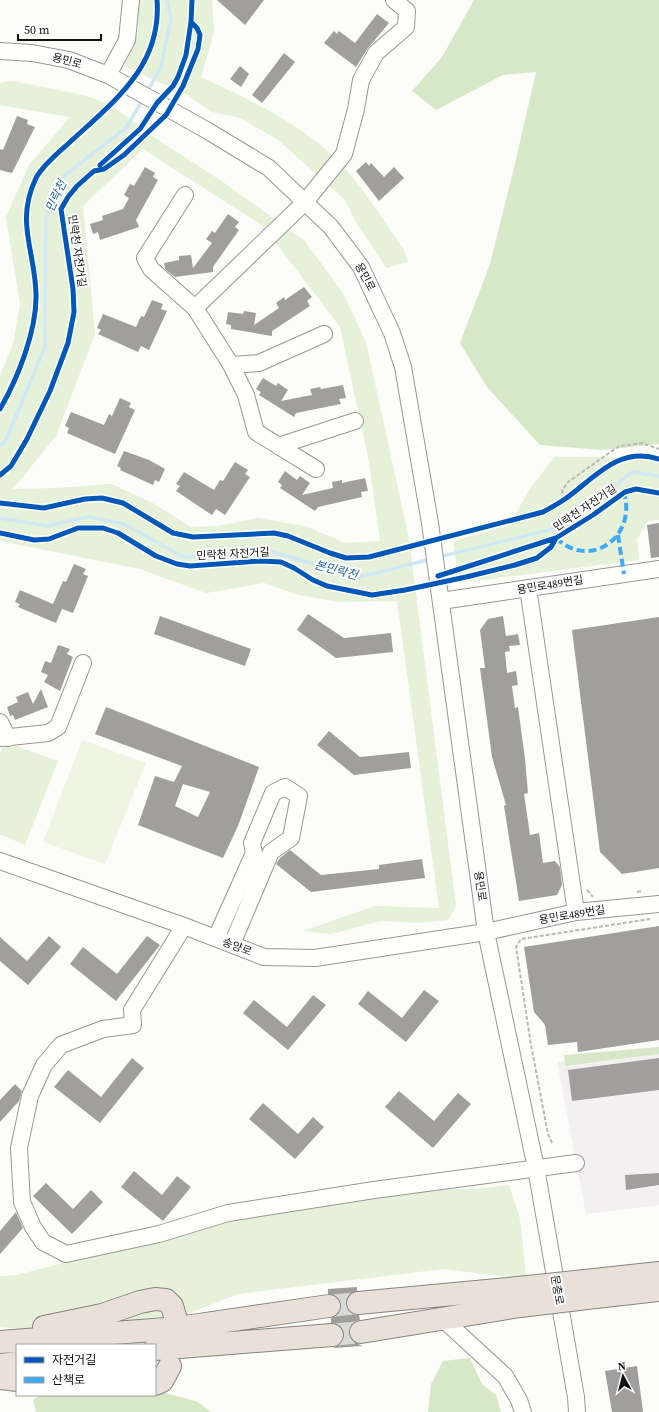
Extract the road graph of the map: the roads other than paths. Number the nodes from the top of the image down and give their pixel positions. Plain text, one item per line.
1 (131, 0) edge
2 (394, 0) edge
3 (0, 51) edge
4 (108, 75) junction
5 (185, 195) dead end
6 (305, 202) junction
7 (195, 308) junction
8 (324, 334) dead end
9 (231, 365) junction
10 (355, 421) dead end
11 (278, 446) junction
12 (316, 469) dead end
13 (659, 569) edge
14 (528, 588) junction
15 (441, 601) junction
16 (84, 663) dead end
17 (0, 722) edge
18 (4, 738) edge
19 (0, 861) edge
20 (659, 904) edge
21 (576, 912) junction
22 (184, 926) junction
23 (486, 932) junction
24 (216, 938) junction
25 (232, 944) junction
26 (576, 1163) dead end
27 (536, 1168) junction
28 (659, 1273) edge
29 (586, 1290) junction
30 (659, 1290) edge
31 (519, 1297) junction
32 (358, 1303) tunnel mouth
33 (329, 1306) tunnel mouth
34 (175, 1316) dead end
35 (443, 1319) junction
36 (0, 1332) edge
37 (361, 1332) tunnel mouth
38 (332, 1335) tunnel mouth
39 (0, 1342) edge
40 (156, 1349) edge
41 (16, 1363) edge
42 (0, 1365) edge
43 (170, 1366) dead end
44 (0, 1378) edge
45 (16, 1380) edge
46 (156, 1384) edge
47 (523, 1412) edge
48 (577, 1412) edge

1 - 4 street
2 - 6 street
3 - 4 street, 용민로
4 - 6 street, 용민로
5 - 7 street
6 - 7 street
6 - 15 street, 용민로
7 - 9 street
8 - 9 street
9 - 11 street
10 - 11 street
11 - 12 street
13 - 14 street, 용민로489번길
14 - 15 street, 용민로489번길
14 - 21 street
15 - 23 street, 용민로
16 - 18 street
17 - 18 street
19 - 22 street, 송양로
20 - 21 street, 용민로489번길
21 - 23 street, 용민로489번길
22 - 24 street, 송양로
22 - 27 street
23 - 25 street, 송양로
23 - 27 street, 용민로
24 - 25 street, 송양로
24 - 25 street
26 - 27 street
27 - 48 street, 문충로
28 - 29 highway
29 - 30 highway
29 - 31 highway, bridge
31 - 32 highway
31 - 35 highway
33 - 39 highway
34 - 36 highway
35 - 37 highway
35 - 47 street
38 - 40 highway
41 - 42 highway
43 - 46 highway
44 - 45 highway

